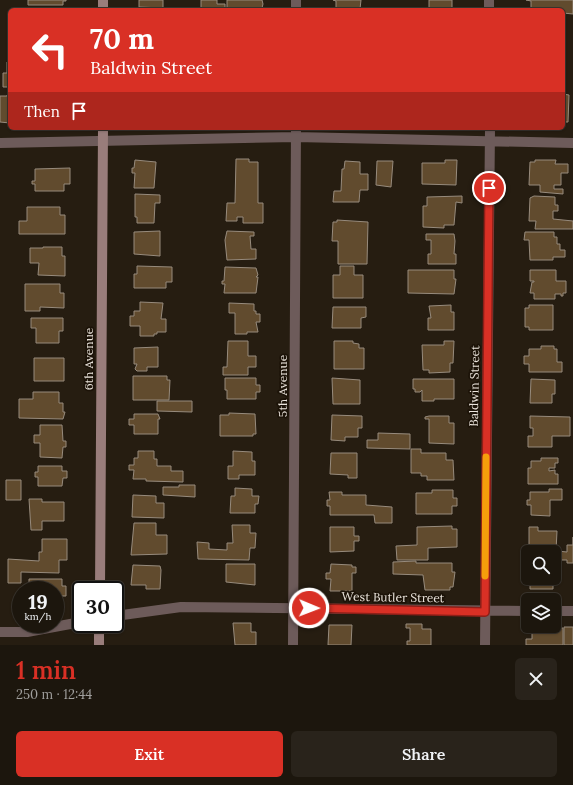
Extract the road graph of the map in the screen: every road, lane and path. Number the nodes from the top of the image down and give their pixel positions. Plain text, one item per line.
1 (102, 130) edge
2 (490, 130) edge
3 (296, 133) edge
4 (102, 142) junction
5 (490, 142) junction
6 (0, 143) edge
7 (573, 143) edge
8 (100, 581) edge
9 (294, 608) junction
10 (521, 611) edge
11 (561, 611) edge
12 (573, 611) edge
13 (485, 612) junction
14 (124, 615) edge
15 (72, 624) edge
16 (0, 632) edge
17 (100, 633) edge
18 (99, 645) edge
19 (293, 645) edge
20 (485, 645) edge

1 - 4 street, 6th Avenue
2 - 5 street, Baldwin Street
3 - 4 street
3 - 5 street
3 - 9 street, 5th Avenue
4 - 6 street
4 - 8 street, 6th Avenue
5 - 7 street
5 - 13 street, Baldwin Street
9 - 13 street, West Butler Street
9 - 14 street, West Butler Street
9 - 19 street, 5th Avenue
10 - 13 street, West Butler Street
11 - 12 street
13 - 20 street, Baldwin Street
15 - 16 street
17 - 18 street

